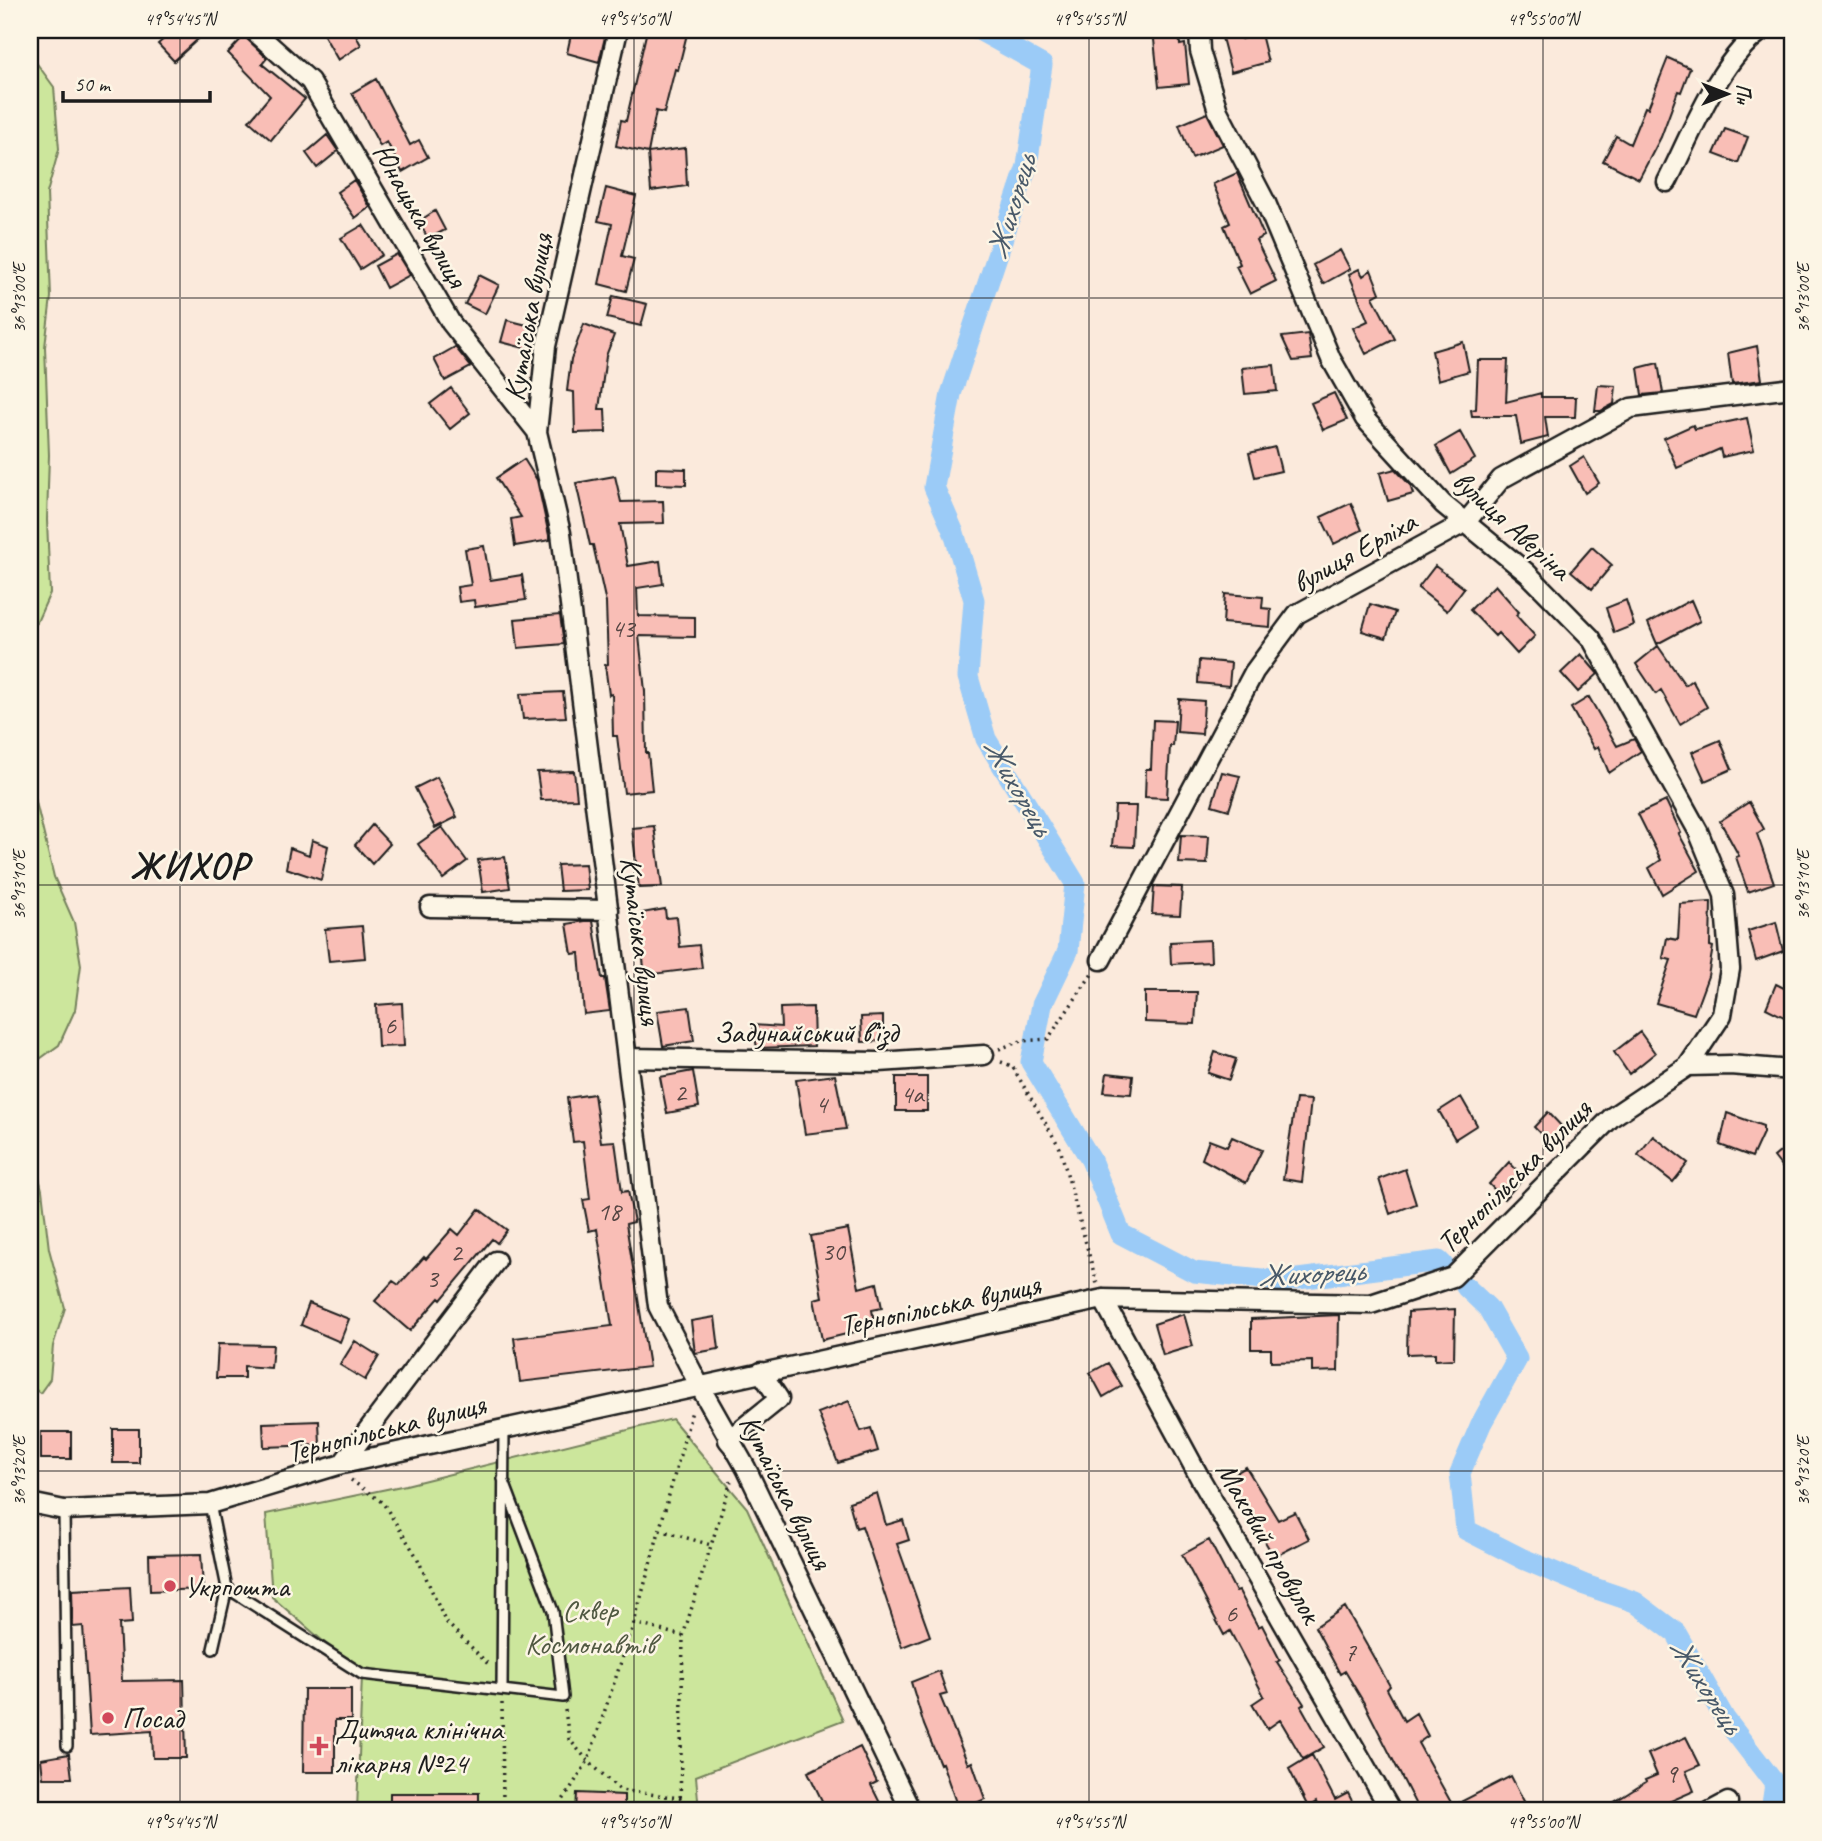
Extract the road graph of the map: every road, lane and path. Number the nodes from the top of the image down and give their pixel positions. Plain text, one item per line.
1 (253, 30) edge
2 (618, 30) edge
3 (1199, 30) edge
4 (1763, 30) edge
5 (1667, 182) dead end
6 (1792, 388) edge
7 (537, 432) junction
8 (1466, 523) junction
9 (430, 907) dead end
10 (609, 910) junction
11 (1101, 960) joint
12 (1021, 1041) dead end
13 (984, 1055) joint
14 (627, 1058) junction
15 (1688, 1066) junction
16 (1792, 1070) edge
17 (496, 1261) dead end
18 (1104, 1298) junction
19 (761, 1372) junction
20 (699, 1385) junction
21 (504, 1429) junction
22 (739, 1456) junction
23 (337, 1466) junction
24 (503, 1479) junction
25 (30, 1503) edge
26 (211, 1504) junction
27 (64, 1510) junction
28 (659, 1530) junction
29 (711, 1545) junction
30 (228, 1588) junction
31 (634, 1623) junction
32 (683, 1636) junction
33 (213, 1649) dead end
34 (502, 1677) junction
35 (502, 1690) junction
36 (563, 1697) junction
37 (66, 1746) dead end
38 (588, 1761) junction
39 (680, 1798) junction
40 (1728, 1802) dead end
41 (503, 1807) dead end
42 (556, 1811) edge
43 (680, 1811) edge
44 (687, 1811) edge
45 (911, 1811) edge
46 (1391, 1811) edge
47 (1710, 1811) edge

1 - 7 street, Юнацька вулиця
2 - 7 street, Кутаїська вулиця
3 - 8 street, вулиця Аверіна
4 - 5 street
6 - 8 street, вулиця Ерліха
7 - 10 street, Кутаїська вулиця
8 - 11 street, вулиця Ерліха
8 - 15 street, вулиця Аверіна
9 - 10 street
10 - 14 street, Кутаїська вулиця
11 - 12 path
13 - 14 street, Задунайський в’їзд
13 - 18 path
14 - 20 street, Кутаїська вулиця
15 - 16 street
15 - 18 street, Тернопільська вулиця
17 - 23 street
18 - 19 street, Тернопільська вулиця
18 - 46 street, Маковий провулок
19 - 20 street, Тернопільська вулиця
19 - 22 street
20 - 21 street, Тернопільська вулиця
20 - 22 street, Кутаїська вулиця
20 - 28 path
21 - 23 street, Тернопільська вулиця
21 - 24 lane
22 - 29 path
22 - 45 street, Кутаїська вулиця
23 - 26 street, Тернопільська вулиця
23 - 34 path
24 - 34 lane
24 - 36 lane
25 - 27 street, Тернопільська вулиця
26 - 27 street, Тернопільська вулиця
26 - 30 lane
27 - 37 lane
28 - 29 path
28 - 31 path
29 - 32 path
30 - 33 lane
30 - 35 lane
31 - 32 path
31 - 38 path
32 - 39 path
34 - 35 lane
35 - 36 lane
35 - 41 path
36 - 38 path
38 - 39 path
38 - 42 path
39 - 43 path
39 - 44 path
40 - 47 street

